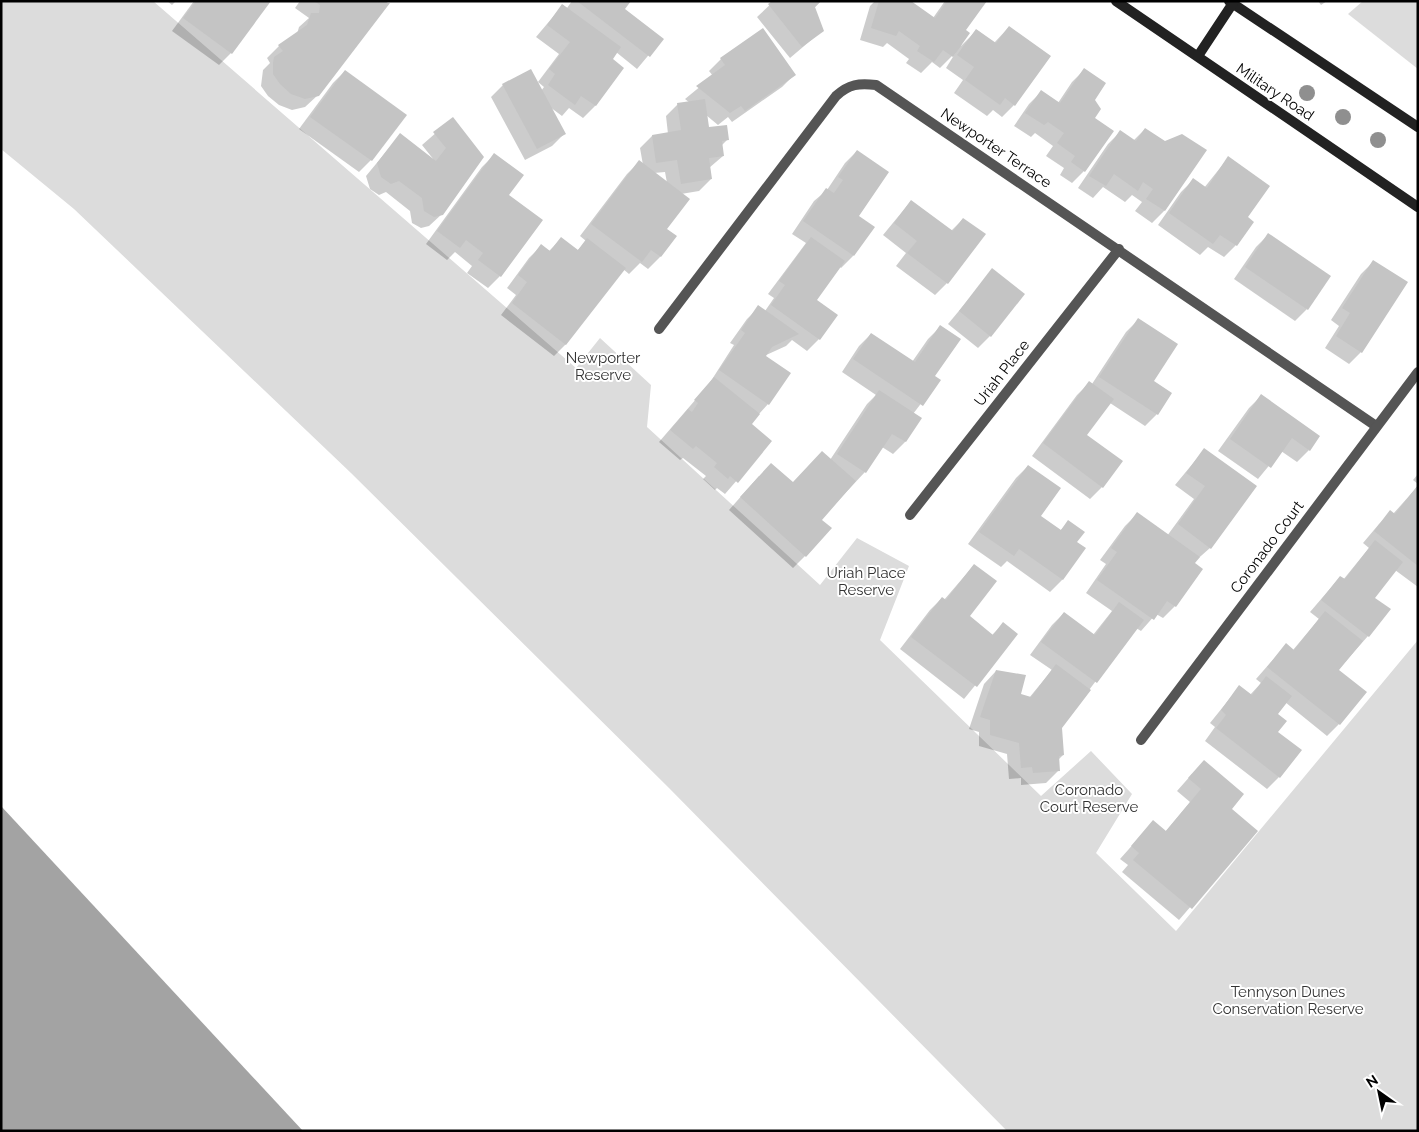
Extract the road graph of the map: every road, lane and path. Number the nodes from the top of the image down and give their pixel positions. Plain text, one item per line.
1 (1116, 1) edge
2 (1231, 2) edge
3 (1198, 56) junction
4 (1418, 127) edge
5 (1418, 207) edge
6 (1118, 250) junction
7 (660, 329) dead end
8 (1418, 372) edge
9 (1376, 426) junction
10 (910, 515) dead end
11 (1141, 740) dead end

1 - 3 main road, Military Road
2 - 3 main road
2 - 4 main road
3 - 5 main road, Military Road
6 - 7 street, Newporter Terrace
6 - 9 street, Newporter Terrace
6 - 10 street, Uriah Place
8 - 9 street, Coronado Court
9 - 11 street, Coronado Court

